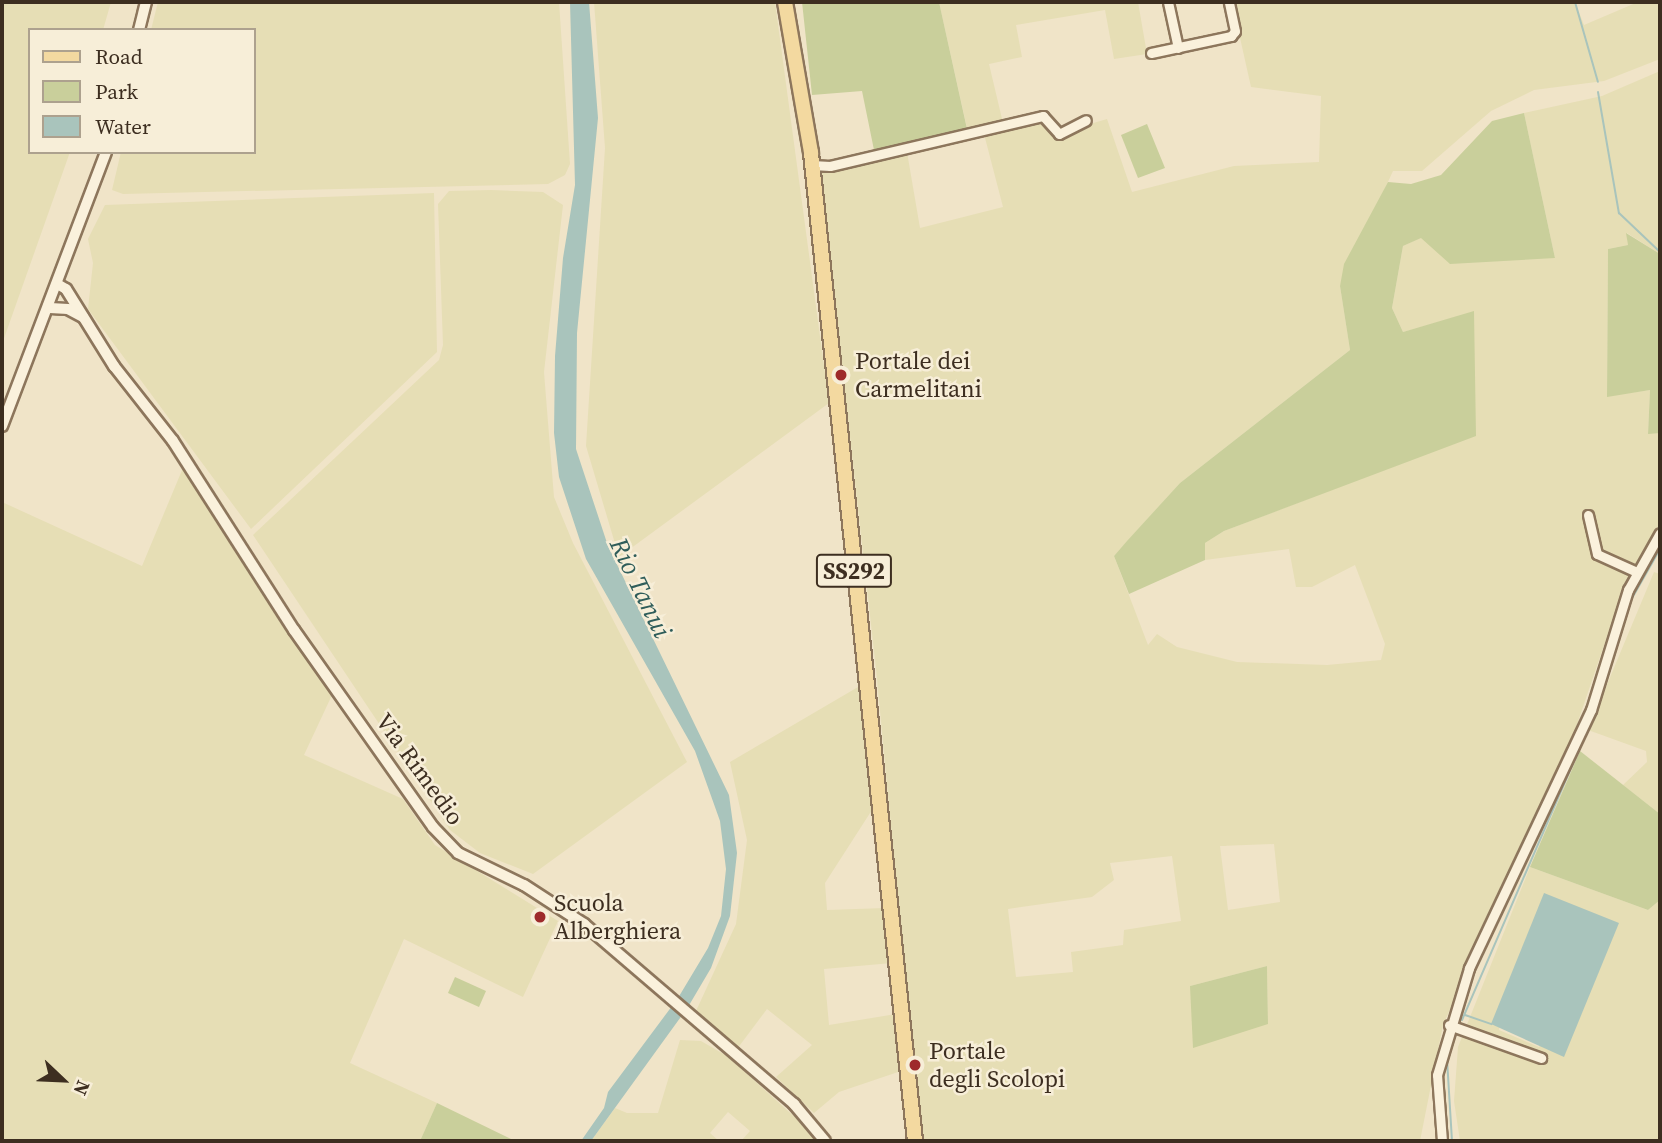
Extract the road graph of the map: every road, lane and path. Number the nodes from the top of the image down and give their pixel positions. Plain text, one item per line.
1 (146, 2) edge
2 (785, 2) edge
3 (1168, 2) edge
4 (1228, 2) edge
5 (140, 28) edge
6 (1178, 48) junction
7 (1151, 53) dead end
8 (1086, 120) dead end
9 (105, 154) edge
10 (812, 165) junction
11 (58, 285) junction
12 (50, 308) junction
13 (85, 318) junction
14 (2, 426) edge
15 (1591, 522) dead end
16 (1660, 533) edge
17 (1636, 572) junction
18 (1449, 1025) junction
19 (1541, 1058) dead end
20 (825, 1141) edge
21 (915, 1141) edge
22 (1442, 1141) edge

1 - 5 street
2 - 10 main road, SS292
3 - 6 street
4 - 6 street
6 - 7 street
8 - 10 street
9 - 11 street
10 - 21 main road, SS292
11 - 12 street
11 - 13 street, Via Rimedio
12 - 13 street
12 - 14 street
13 - 20 street, Via Rimedio
15 - 17 street
16 - 17 street
17 - 18 street
18 - 19 street
18 - 22 street

